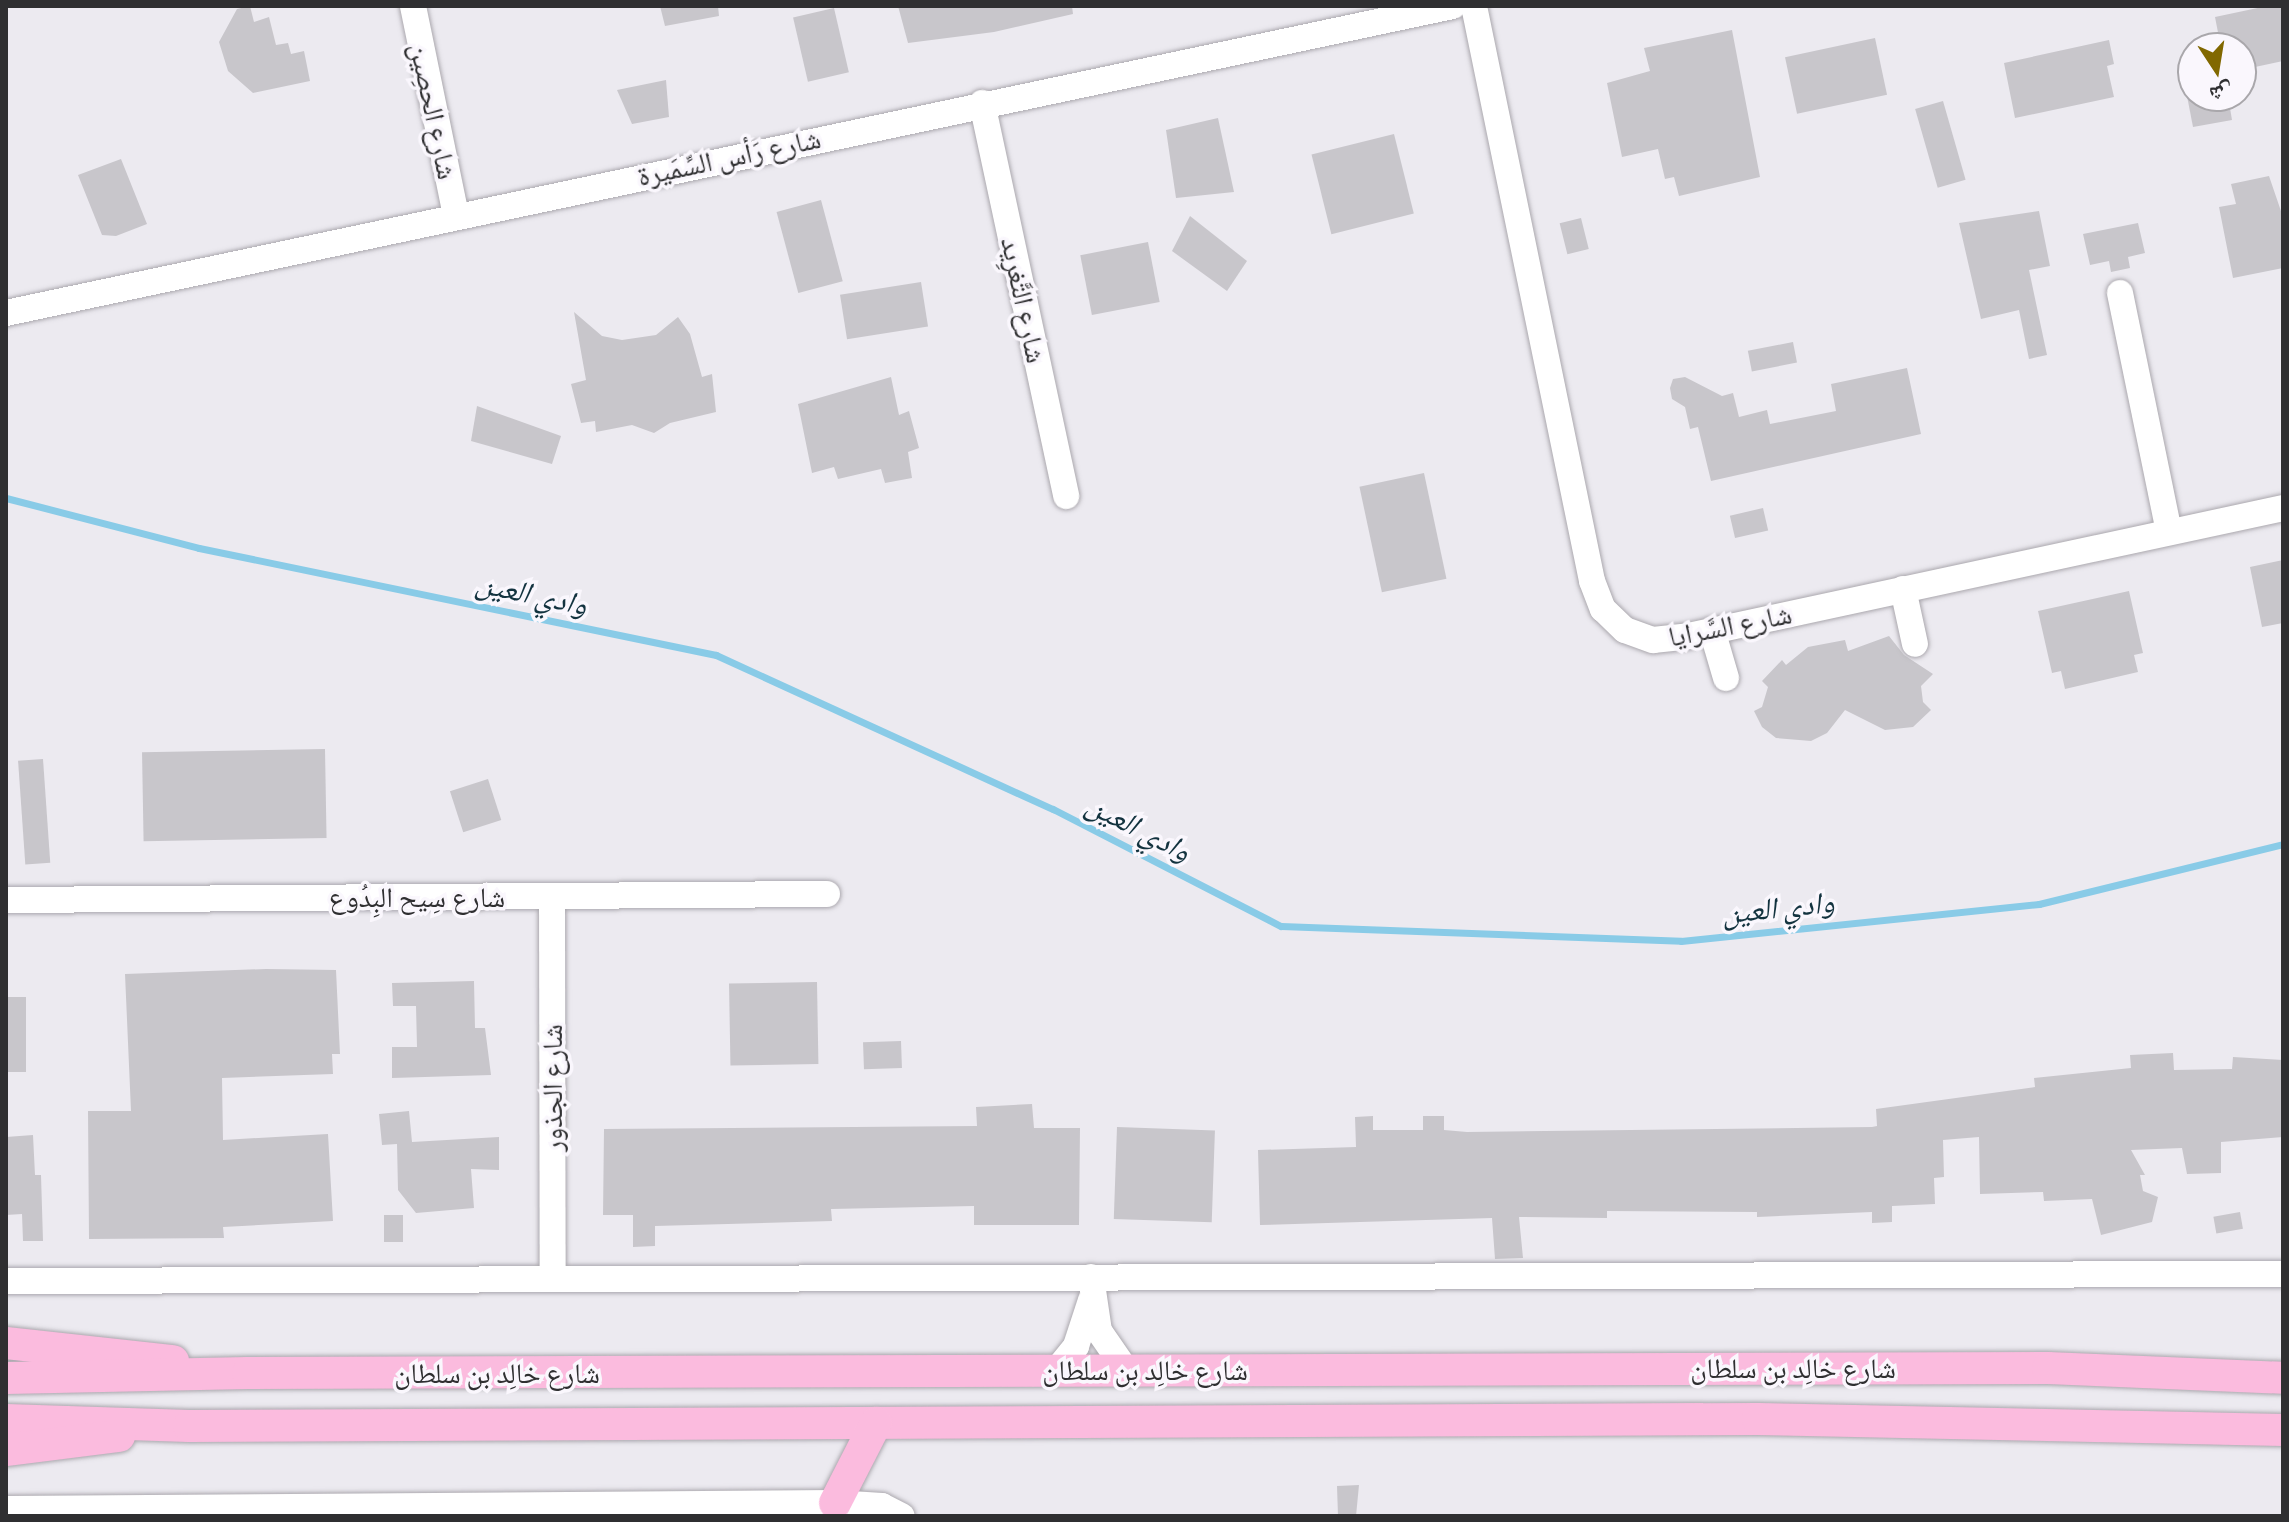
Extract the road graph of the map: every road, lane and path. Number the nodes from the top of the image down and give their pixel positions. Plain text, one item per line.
1 (413, 6) edge
2 (1453, 6) edge
3 (1474, 6) edge
4 (982, 103) junction
5 (456, 216) junction
6 (2120, 293) dead end
7 (6, 313) edge
8 (1066, 496) dead end
9 (2283, 508) edge
10 (2169, 531) junction
11 (1903, 589) junction
12 (1712, 630) junction
13 (1915, 644) dead end
14 (1726, 678) dead end
15 (827, 894) dead end
16 (552, 896) junction
17 (6, 900) edge
18 (2283, 1274) edge
19 (553, 1279) junction
20 (6, 1281) edge
21 (1091, 1288) junction
22 (6, 1343) edge
23 (1126, 1370) junction
24 (1056, 1371) junction
25 (248, 1373) junction
26 (2282, 1377) edge
27 (6, 1378) edge
28 (6, 1420) edge
29 (876, 1423) junction
30 (189, 1426) junction
31 (2276, 1432) edge
32 (6, 1450) edge
33 (835, 1503) junction
34 (6, 1509) edge
35 (259, 1511) edge
36 (902, 1516) edge

1 - 5 street, شارع الحصِين
2 - 4 street, شارع رَأس السِّمَيرة
3 - 12 street, شارع السَّرايا
4 - 5 street, شارع رَأس السِّمَيرة
4 - 8 street, شارع التَّغرِيد
5 - 7 street, شارع رَأس السِّمَيرة
6 - 10 street
9 - 10 street, شارع السَّرايا
10 - 11 street, شارع السَّرايا
11 - 12 street, شارع السَّرايا
11 - 13 street
12 - 14 street
15 - 16 street, شارع سِيح البِدُوع
16 - 17 street, شارع سِيح البِدُوع
16 - 19 street, شارع الجذور
18 - 21 street
19 - 20 street
19 - 21 street
21 - 23 street
21 - 24 street
22 - 25 main road
23 - 24 main road, شارع خالِد بن سلطان
23 - 26 main road, شارع خالِد بن سلطان
24 - 25 main road, شارع خالِد بن سلطان
25 - 27 main road, شارع خالِد بن سلطان
28 - 30 main road, شارع خالِد بن سلطان
29 - 30 main road, شارع خالِد بن سلطان
29 - 31 main road, شارع خالِد بن سلطان
29 - 33 main road
30 - 32 main road
33 - 35 street
33 - 36 street
34 - 35 street

